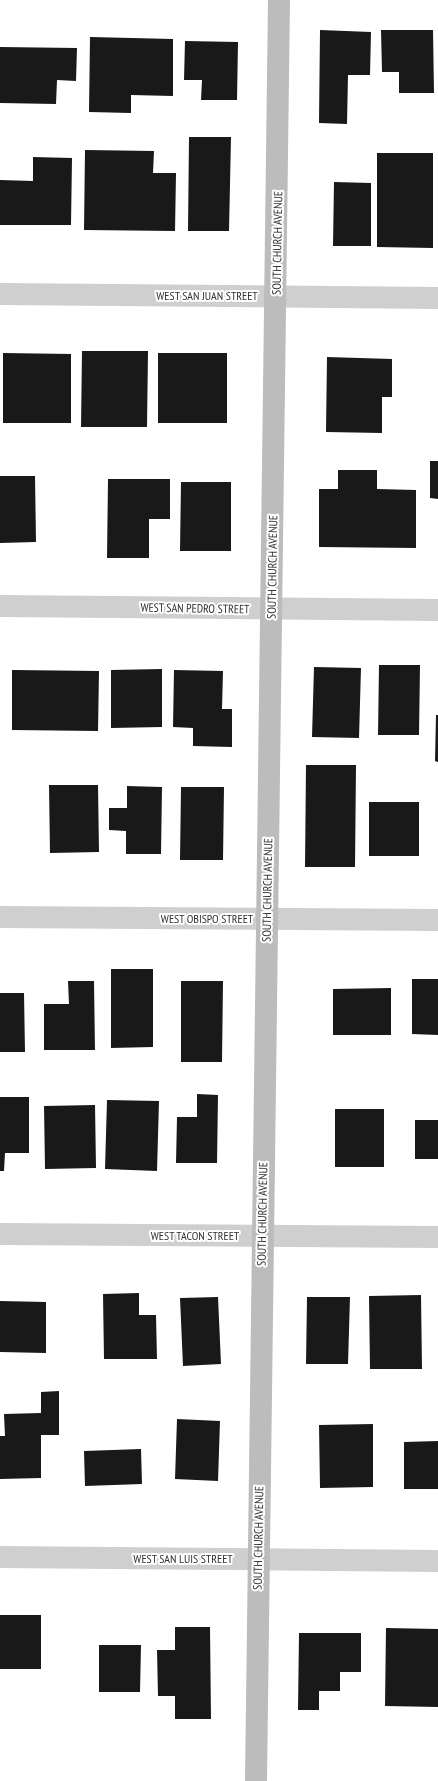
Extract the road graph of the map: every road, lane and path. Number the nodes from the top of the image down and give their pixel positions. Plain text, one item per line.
1 (279, 0) edge
2 (0, 294) edge
3 (277, 296) junction
4 (438, 298) edge
5 (0, 606) edge
6 (272, 609) junction
7 (438, 610) edge
8 (0, 917) edge
9 (267, 919) junction
10 (438, 920) edge
11 (0, 1234) edge
12 (262, 1236) junction
13 (438, 1237) edge
14 (0, 1557) edge
15 (258, 1559) junction
16 (438, 1561) edge
17 (256, 1781) edge

1 - 3 street, SOUTH CHURCH AVENUE
2 - 3 street, WEST SAN JUAN STREET
3 - 4 street, WEST SAN JUAN STREET
3 - 6 street, SOUTH CHURCH AVENUE
5 - 6 street, WEST SAN PEDRO STREET
6 - 7 street, WEST SAN PEDRO STREET
6 - 9 street, SOUTH CHURCH AVENUE
8 - 9 street, WEST OBISPO STREET
9 - 10 street, WEST OBISPO STREET
9 - 12 street, SOUTH CHURCH AVENUE
11 - 12 street, WEST TACON STREET
12 - 13 street, WEST TACON STREET
12 - 15 street, SOUTH CHURCH AVENUE
14 - 15 street, WEST SAN LUIS STREET
15 - 16 street, WEST SAN LUIS STREET
15 - 17 street, SOUTH CHURCH AVENUE

